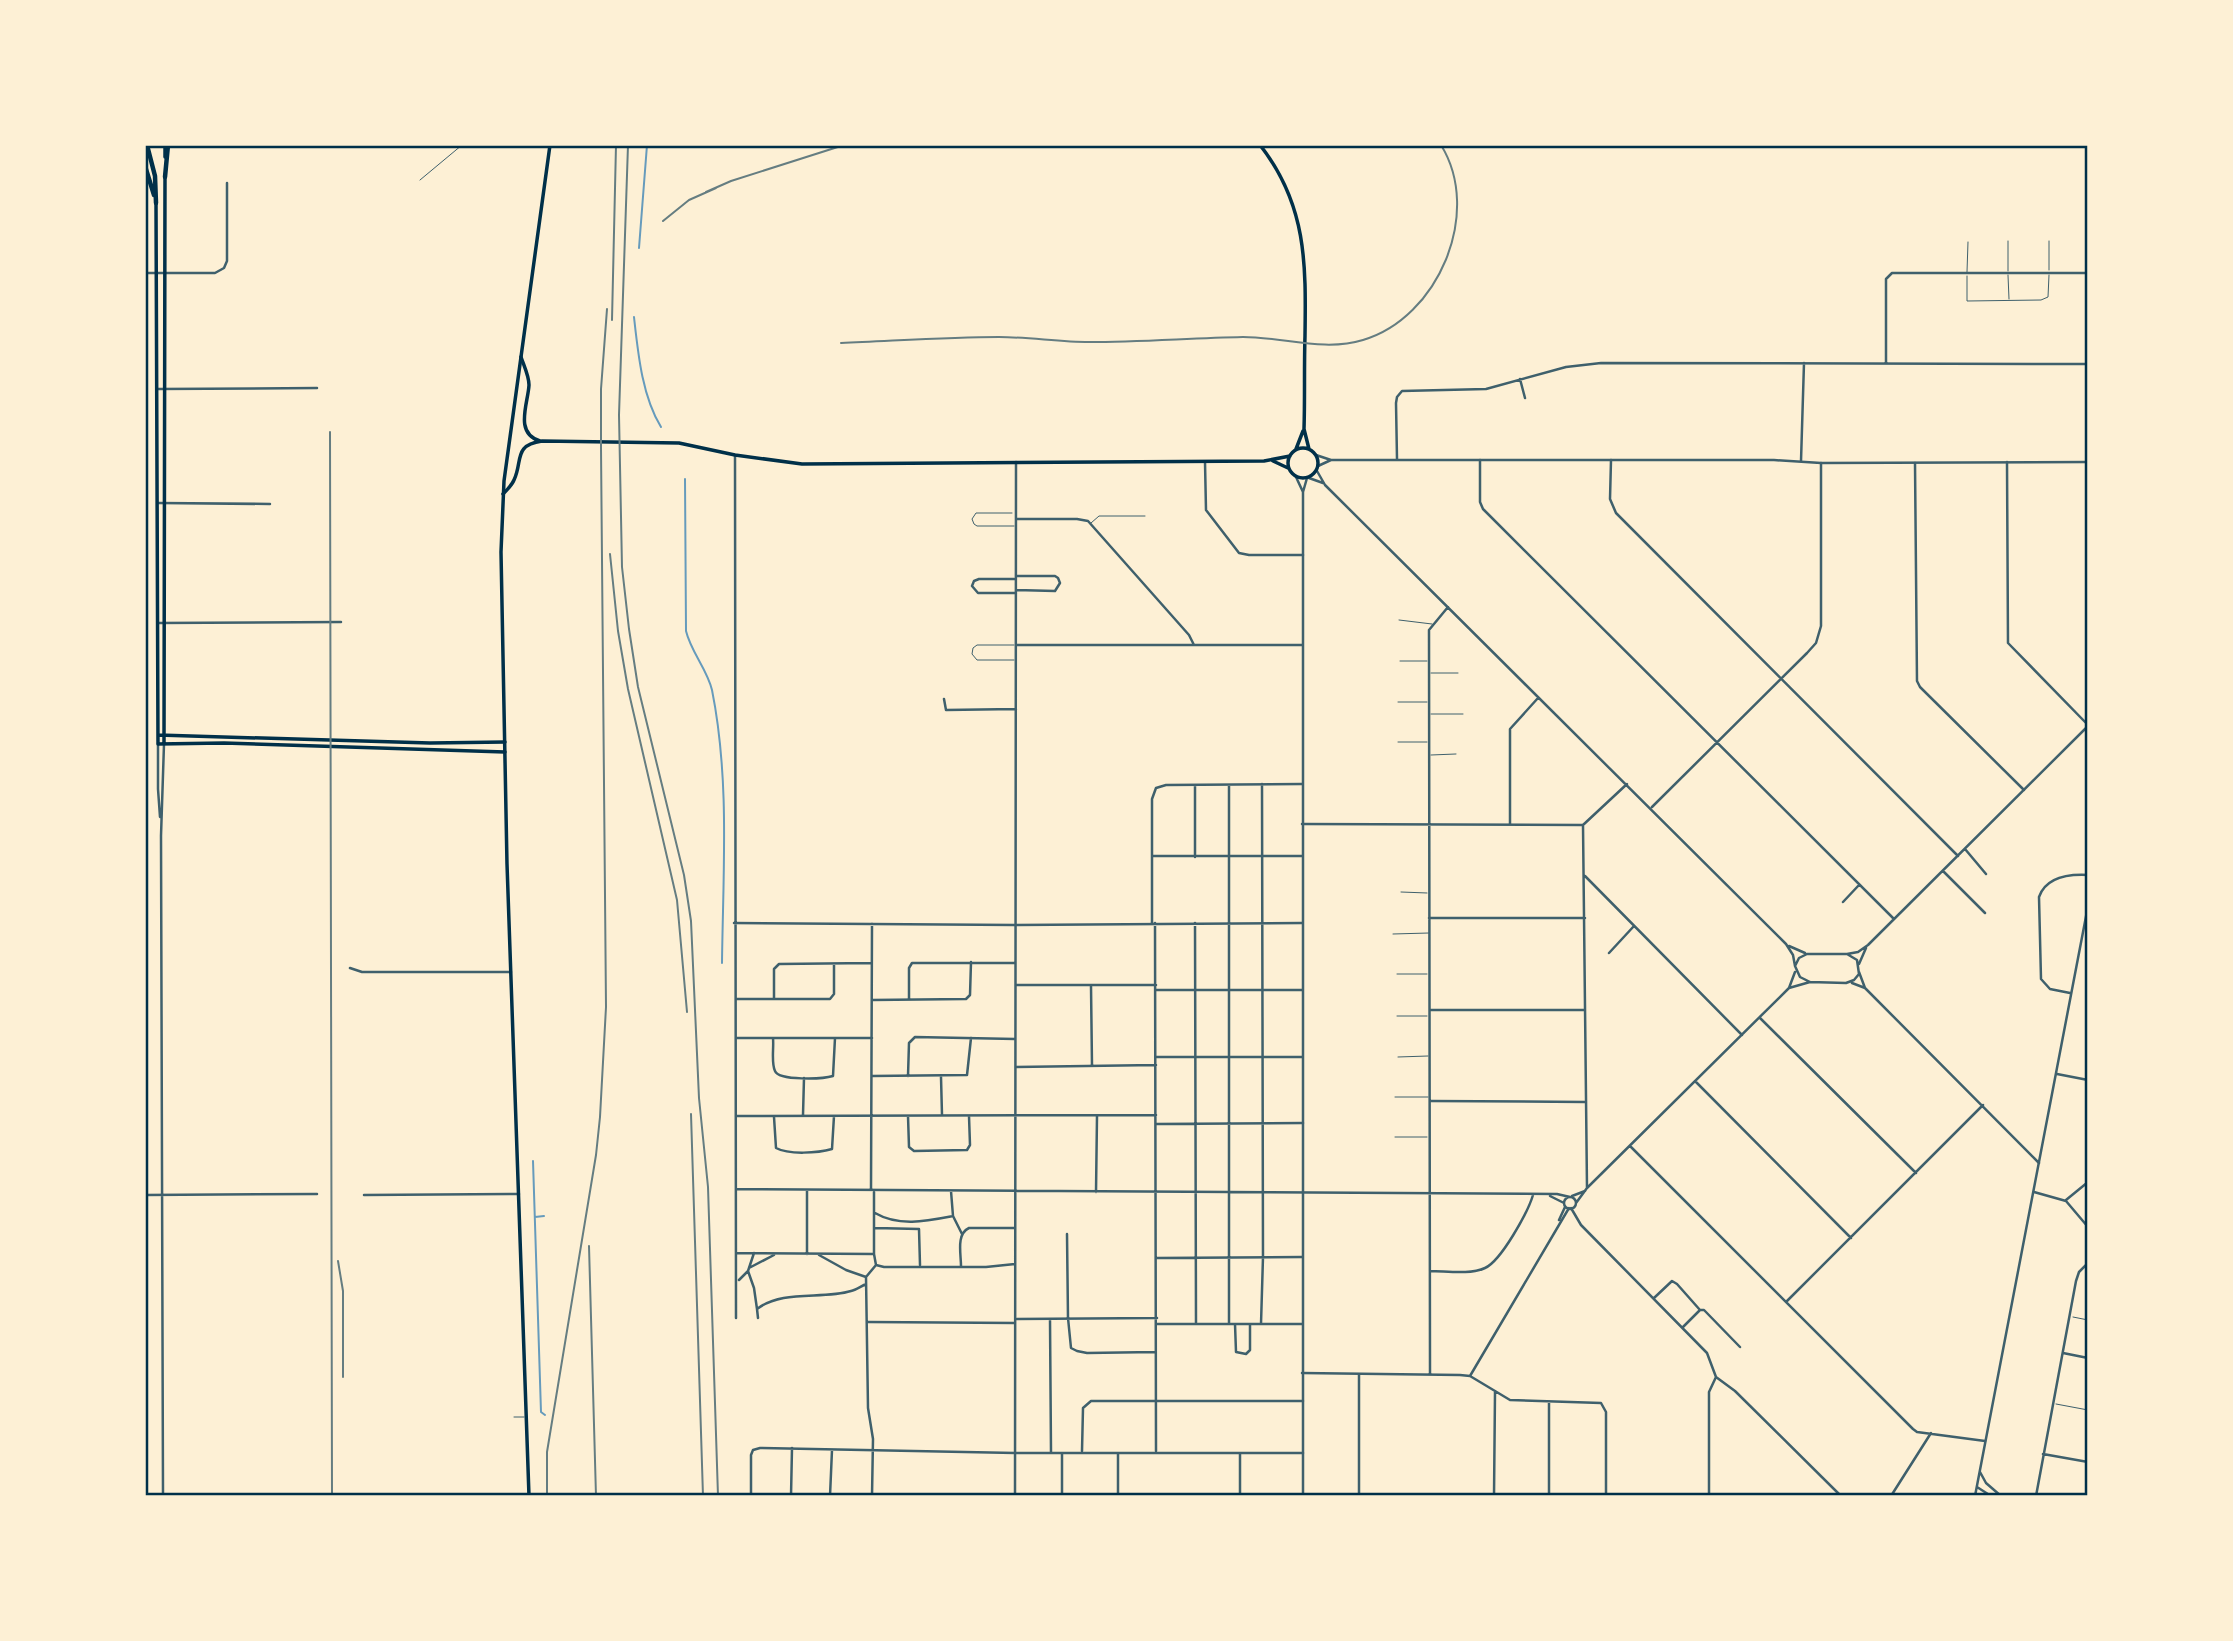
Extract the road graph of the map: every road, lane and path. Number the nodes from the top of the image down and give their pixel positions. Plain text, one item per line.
1 (147, 145) edge
2 (166, 145) edge
3 (462, 145) edge
4 (550, 145) edge
5 (1260, 145) edge
6 (145, 166) edge
7 (165, 177) joint
8 (420, 180) dead end
9 (227, 183) dead end
10 (156, 203) junction
11 (2008, 241) dead end
12 (2049, 241) dead end
13 (1968, 242) dead end
14 (1967, 272) junction
15 (2008, 272) junction
16 (2049, 272) junction
17 (2088, 272) edge
18 (145, 273) edge
19 (155, 273) junction
20 (165, 273) junction
21 (2009, 301) junction
22 (521, 357) junction
23 (1804, 363) junction
24 (1886, 363) junction
25 (2088, 364) edge
26 (1520, 379) junction
27 (317, 388) dead end
28 (158, 389) junction
29 (164, 389) junction
30 (1525, 398) dead end
31 (1304, 429) junction
32 (542, 441) junction
33 (1308, 449) junction
34 (1292, 454) junction
35 (735, 455) junction
36 (1316, 455) junction
37 (1397, 459) junction
38 (1331, 460) junction
39 (1480, 460) junction
40 (1611, 460) junction
41 (1270, 461) junction
42 (1016, 462) junction
43 (1205, 462) junction
44 (1801, 462) junction
45 (2007, 462) junction
46 (2088, 462) edge
47 (1821, 463) junction
48 (1915, 463) junction
49 (1289, 468) junction
50 (1318, 468) junction
51 (1296, 477) junction
52 (1308, 478) junction
53 (1323, 483) junction
54 (1303, 492) junction
55 (503, 494) junction
56 (158, 503) junction
57 (164, 503) junction
58 (270, 504) dead end
59 (1016, 513) junction
60 (1145, 516) dead end
61 (1016, 519) junction
62 (1091, 523) junction
63 (1016, 526) junction
64 (1303, 555) junction
65 (1016, 578) junction
66 (1016, 592) junction
67 (1448, 607) junction
68 (1399, 620) dead end
69 (164, 622) junction
70 (341, 622) dead end
71 (158, 623) junction
72 (1432, 624) junction
73 (1016, 645) junction
74 (1194, 645) junction
75 (1302, 645) junction
76 (1016, 660) junction
77 (1400, 661) dead end
78 (1429, 661) junction
79 (1429, 673) junction
80 (1458, 673) dead end
81 (1782, 679) junction
82 (1538, 697) junction
83 (944, 699) dead end
84 (1398, 702) dead end
85 (1429, 702) junction
86 (1016, 709) junction
87 (1463, 714) dead end
88 (1429, 715) junction
89 (2088, 725) edge
90 (158, 735) junction
91 (164, 735) junction
92 (505, 742) junction
93 (1398, 742) dead end
94 (1429, 742) junction
95 (1718, 743) junction
96 (158, 744) junction
97 (164, 744) junction
98 (505, 752) junction
99 (1456, 754) dead end
100 (1429, 755) junction
101 (1262, 784) junction
102 (1302, 784) junction
103 (1627, 784) junction
104 (1195, 785) junction
105 (1229, 785) junction
106 (2024, 790) junction
107 (1651, 808) junction
108 (161, 824) junction
109 (1302, 824) junction
110 (1429, 824) junction
111 (1510, 824) junction
112 (1583, 825) junction
113 (1965, 849) junction
114 (1152, 856) junction
115 (1230, 856) junction
116 (1262, 856) junction
117 (1302, 856) junction
118 (1958, 856) junction
119 (1195, 857) junction
120 (1943, 871) junction
121 (1986, 874) dead end
122 (1584, 875) junction
123 (2088, 875) edge
124 (1859, 885) junction
125 (1401, 892) dead end
126 (1429, 893) junction
127 (1843, 902) dead end
128 (2088, 906) edge
129 (1985, 913) dead end
130 (2087, 917) edge
131 (1429, 918) junction
132 (1585, 918) junction
133 (1894, 919) junction
134 (734, 923) junction
135 (1154, 923) junction
136 (1195, 923) junction
137 (1229, 923) junction
138 (1262, 923) junction
139 (1302, 923) junction
140 (872, 924) junction
141 (1015, 925) junction
142 (1634, 926) junction
143 (1429, 933) junction
144 (1393, 934) dead end
145 (1786, 944) junction
146 (1868, 945) junction
147 (1609, 953) dead end
148 (1807, 954) junction
149 (1847, 954) junction
150 (971, 962) junction
151 (872, 963) junction
152 (1016, 963) junction
153 (834, 964) junction
154 (1859, 964) junction
155 (350, 968) dead end
156 (1795, 968) junction
157 (510, 972) junction
158 (1859, 972) junction
159 (1397, 974) dead end
160 (1429, 974) junction
161 (1810, 982) junction
162 (1850, 982) junction
163 (1016, 985) junction
164 (1091, 986) junction
165 (1156, 988) junction
166 (1789, 988) junction
167 (1865, 988) junction
168 (1195, 990) junction
169 (1229, 990) junction
170 (1263, 990) junction
171 (1302, 990) junction
172 (2072, 994) junction
173 (736, 999) junction
174 (774, 999) junction
175 (909, 999) junction
176 (872, 1000) junction
177 (1430, 1010) junction
178 (1584, 1010) junction
179 (1397, 1016) dead end
180 (1430, 1016) junction
181 (1760, 1017) junction
182 (1742, 1035) junction
183 (736, 1038) junction
184 (773, 1038) junction
185 (835, 1038) junction
186 (872, 1038) junction
187 (971, 1038) junction
188 (1015, 1039) junction
189 (1398, 1056) dead end
190 (1430, 1056) junction
191 (1156, 1057) junction
192 (1195, 1057) junction
193 (1229, 1057) junction
194 (1262, 1057) junction
195 (1302, 1057) junction
196 (1093, 1065) junction
197 (1156, 1065) junction
198 (1016, 1067) junction
199 (2056, 1073) junction
200 (872, 1076) junction
201 (908, 1076) junction
202 (942, 1077) junction
203 (804, 1078) junction
204 (2088, 1080) edge
205 (1695, 1081) junction
206 (1395, 1097) dead end
207 (1430, 1099) junction
208 (1585, 1102) junction
209 (1983, 1105) junction
210 (871, 1114) junction
211 (803, 1115) junction
212 (908, 1115) junction
213 (942, 1115) junction
214 (1156, 1115) junction
215 (736, 1116) junction
216 (774, 1116) junction
217 (834, 1116) junction
218 (970, 1116) junction
219 (1016, 1116) junction
220 (1097, 1116) junction
221 (1303, 1123) junction
222 (1156, 1124) junction
223 (1196, 1124) junction
224 (1229, 1124) junction
225 (1263, 1124) junction
226 (1395, 1137) dead end
227 (1429, 1137) junction
228 (1630, 1146) junction
229 (2039, 1163) junction
230 (1916, 1173) junction
231 (2088, 1182) edge
232 (737, 1189) junction
233 (1586, 1189) junction
234 (807, 1191) junction
235 (873, 1191) junction
236 (951, 1191) junction
237 (1016, 1192) junction
238 (1097, 1192) junction
239 (2034, 1192) junction
240 (1156, 1193) junction
241 (1195, 1193) junction
242 (162, 1194) junction
243 (317, 1194) dead end
244 (519, 1194) junction
245 (1229, 1194) junction
246 (1263, 1194) junction
247 (1303, 1194) junction
248 (145, 1195) edge
249 (364, 1195) dead end
250 (1429, 1195) junction
251 (1533, 1195) junction
252 (1546, 1195) junction
253 (1570, 1196) junction
254 (2066, 1201) junction
255 (1576, 1203) junction
256 (1567, 1206) junction
257 (875, 1213) junction
258 (953, 1216) junction
259 (888, 1219) junction
260 (2088, 1227) edge
261 (875, 1228) junction
262 (882, 1228) junction
263 (1015, 1228) junction
264 (962, 1234) junction
265 (1067, 1234) dead end
266 (1851, 1238) junction
267 (737, 1253) junction
268 (754, 1254) junction
269 (776, 1254) junction
270 (807, 1254) junction
271 (817, 1254) junction
272 (874, 1254) junction
273 (1229, 1257) junction
274 (1263, 1257) junction
275 (1302, 1257) junction
276 (1157, 1258) junction
277 (1196, 1258) junction
278 (2088, 1263) edge
279 (1015, 1264) junction
280 (876, 1265) junction
281 (961, 1266) junction
282 (920, 1267) junction
283 (749, 1269) junction
284 (1429, 1271) junction
285 (866, 1277) junction
286 (737, 1281) junction
287 (867, 1283) junction
288 (1654, 1298) junction
289 (1786, 1302) junction
290 (757, 1309) junction
291 (1700, 1310) junction
292 (2069, 1317) junction
293 (736, 1318) dead end
294 (758, 1318) dead end
295 (1050, 1318) junction
296 (1068, 1318) junction
297 (1157, 1318) junction
298 (2088, 1320) edge
299 (1015, 1321) junction
300 (868, 1322) junction
301 (1157, 1324) junction
302 (1196, 1324) junction
303 (1229, 1324) junction
304 (1235, 1324) junction
305 (1250, 1324) junction
306 (1261, 1324) junction
307 (1302, 1324) junction
308 (1683, 1327) junction
309 (1740, 1346) dead end
310 (1157, 1352) junction
311 (2063, 1353) junction
312 (2088, 1358) edge
313 (1303, 1373) junction
314 (1359, 1374) junction
315 (1430, 1374) junction
316 (1470, 1376) junction
317 (1716, 1377) junction
318 (1495, 1392) junction
319 (1156, 1401) junction
320 (1303, 1401) junction
321 (1549, 1402) junction
322 (2053, 1403) junction
323 (2088, 1410) edge
324 (514, 1417) dead end
325 (527, 1417) junction
326 (1931, 1433) junction
327 (1986, 1441) junction
328 (792, 1448) junction
329 (832, 1449) junction
330 (873, 1450) junction
331 (1015, 1452) junction
332 (1082, 1452) junction
333 (1118, 1452) junction
334 (1156, 1452) junction
335 (1240, 1452) junction
336 (1051, 1453) junction
337 (1062, 1453) junction
338 (1303, 1453) junction
339 (2043, 1454) junction
340 (2088, 1462) edge
341 (1980, 1472) junction
342 (1977, 1487) junction
343 (163, 1496) edge
344 (529, 1496) edge
345 (751, 1496) edge
346 (791, 1496) edge
347 (830, 1496) edge
348 (872, 1496) edge
349 (1015, 1496) edge
350 (1062, 1496) edge
351 (1118, 1496) edge
352 (1240, 1496) edge
353 (1303, 1496) edge
354 (1359, 1496) edge
355 (1494, 1496) edge
356 (1549, 1496) edge
357 (1606, 1496) edge
358 (1709, 1496) edge
359 (1841, 1496) edge
360 (1891, 1496) edge
361 (1975, 1496) edge
362 (1991, 1496) edge
363 (2001, 1496) edge
364 (2036, 1496) edge

1 - 10 highway
2 - 7 highway
3 - 8 lane
4 - 22 main road
5 - 31 main road
6 - 10 highway
7 - 20 main road
9 - 20 street
10 - 19 main road
11 - 15 lane
12 - 16 lane
13 - 14 lane
14 - 15 street
14 - 21 lane
14 - 24 street
15 - 16 street
15 - 21 lane
16 - 17 street
16 - 21 lane
18 - 19 street
19 - 20 street
19 - 28 main road
20 - 29 main road
22 - 32 main road
22 - 55 main road
23 - 24 street
23 - 26 street
23 - 44 street
24 - 25 street
26 - 30 street
26 - 37 street
27 - 29 street
28 - 29 street
28 - 56 main road
29 - 57 main road
31 - 33 main road
31 - 34 main road
32 - 35 main road
32 - 55 main road
33 - 34 main road
33 - 36 main road
34 - 41 main road
34 - 49 main road
35 - 42 main road
35 - 134 street
36 - 38 street
36 - 50 main road
37 - 38 street
37 - 39 street
38 - 50 street
39 - 40 street
39 - 95 street
40 - 44 street
40 - 81 street
41 - 43 main road
41 - 49 main road
42 - 43 main road
42 - 59 street
43 - 64 street
44 - 47 street
45 - 46 street
45 - 48 street
45 - 89 street
47 - 48 street
47 - 81 street
48 - 106 street
49 - 51 main road
50 - 52 main road
50 - 53 street
51 - 52 main road
51 - 54 street
52 - 53 street
52 - 54 street
53 - 67 street
54 - 64 street
55 - 92 main road
56 - 57 street
56 - 71 main road
57 - 58 street
57 - 69 main road
59 - 61 street
59 - 63 lane
60 - 62 lane
61 - 62 street
61 - 63 street
62 - 74 street
63 - 65 street
64 - 75 street
65 - 66 street
65 - 66 street
65 - 66 street
66 - 73 street
67 - 72 street
67 - 82 street
68 - 72 lane
69 - 70 street
69 - 71 street
69 - 91 main road
71 - 90 main road
72 - 78 street
73 - 74 street
73 - 76 street
73 - 76 lane
74 - 75 street
75 - 102 street
76 - 86 street
77 - 78 lane
78 - 79 street
79 - 80 lane
79 - 85 street
81 - 95 street
81 - 118 street
82 - 103 street
82 - 111 street
83 - 86 street
84 - 85 lane
85 - 88 street
86 - 141 street
87 - 88 lane
88 - 94 street
89 - 106 street
90 - 91 main road
90 - 96 main road
91 - 92 main road
91 - 97 main road
92 - 98 main road
93 - 94 lane
94 - 100 street
95 - 107 street
95 - 124 street
96 - 97 main road
96 - 108 street
97 - 98 main road
97 - 108 street
98 - 157 main road
99 - 100 lane
100 - 110 street
101 - 102 street
101 - 105 street
101 - 116 street
102 - 109 street
103 - 107 street
103 - 112 street
104 - 105 street
104 - 114 street
104 - 119 street
105 - 115 street
106 - 113 street
107 - 145 street
108 - 242 street
109 - 110 street
109 - 117 street
110 - 111 street
110 - 126 street
111 - 112 street
112 - 122 street
113 - 118 street
113 - 121 street
114 - 119 street
114 - 135 street
115 - 116 street
115 - 119 street
115 - 137 street
116 - 117 street
116 - 138 street
117 - 139 street
118 - 120 street
120 - 129 street
120 - 133 street
122 - 132 street
122 - 142 street
123 - 172 street
124 - 127 street
124 - 133 street
125 - 126 lane
126 - 131 street
128 - 130 street
130 - 172 street
131 - 132 street
131 - 143 street
132 - 178 street
133 - 146 street
134 - 140 street
134 - 173 street
135 - 136 street
135 - 141 street
135 - 165 street
136 - 137 street
136 - 168 street
137 - 138 street
137 - 169 street
138 - 139 street
138 - 170 street
139 - 171 street
140 - 141 street
140 - 151 street
141 - 152 street
142 - 147 street
142 - 182 street
143 - 144 lane
143 - 160 street
145 - 148 street
145 - 156 street
146 - 149 street
146 - 154 street
148 - 149 street
148 - 156 street
149 - 154 street
150 - 152 street
150 - 175 street
150 - 175 street
151 - 153 street
151 - 176 street
152 - 163 street
153 - 174 street
153 - 174 street
154 - 158 street
155 - 157 street
156 - 161 street
156 - 166 street
157 - 244 main road
158 - 162 street
158 - 167 street
159 - 160 lane
160 - 177 street
161 - 162 street
161 - 166 street
162 - 167 street
163 - 164 street
163 - 188 street
164 - 165 street
164 - 196 street
165 - 168 street
165 - 191 street
166 - 181 street
167 - 209 street
168 - 169 street
168 - 192 street
169 - 170 street
169 - 193 street
170 - 171 street
170 - 194 street
171 - 195 street
172 - 199 street
173 - 174 street
173 - 183 street
175 - 176 street
176 - 186 street
177 - 178 street
177 - 180 street
178 - 208 street
179 - 180 lane
180 - 190 street
181 - 182 street
181 - 230 street
182 - 205 street
183 - 184 street
183 - 215 street
184 - 185 street
184 - 203 street
185 - 186 street
185 - 203 street
186 - 200 street
187 - 188 street
187 - 201 street
187 - 202 street
188 - 198 street
189 - 190 lane
190 - 207 street
191 - 192 street
191 - 197 street
192 - 193 street
192 - 223 street
193 - 194 street
193 - 224 street
194 - 195 street
194 - 225 street
195 - 221 street
196 - 197 street
196 - 198 street
197 - 214 street
198 - 219 street
199 - 204 street
199 - 229 street
200 - 201 street
200 - 210 street
201 - 202 street
202 - 213 street
203 - 211 street
205 - 228 street
205 - 266 street
206 - 207 lane
207 - 208 street
207 - 227 street
208 - 233 street
209 - 229 street
209 - 230 street
210 - 212 street
210 - 217 street
210 - 235 street
211 - 216 street
211 - 217 street
212 - 213 street
212 - 218 street
213 - 218 street
214 - 220 street
214 - 222 street
215 - 216 street
215 - 232 street
216 - 217 street
218 - 219 street
219 - 220 street
219 - 237 street
220 - 238 street
221 - 225 street
221 - 247 street
222 - 223 street
222 - 240 street
223 - 224 street
223 - 241 street
224 - 225 street
224 - 245 street
225 - 246 street
226 - 227 lane
227 - 250 street
228 - 233 street
228 - 289 street
229 - 239 street
230 - 266 street
231 - 254 street
232 - 234 street
232 - 267 street
233 - 253 street
233 - 255 street
234 - 235 street
234 - 270 street
235 - 236 street
235 - 257 street
236 - 237 street
236 - 258 street
237 - 238 street
237 - 263 street
238 - 240 street
239 - 254 street
239 - 327 street
240 - 241 street
240 - 276 street
241 - 245 street
241 - 277 street
242 - 243 street
242 - 248 street
242 - 343 street
244 - 249 street
244 - 325 main road
245 - 246 street
245 - 273 street
246 - 247 street
246 - 274 street
247 - 250 street
247 - 275 street
250 - 251 street
250 - 284 street
251 - 252 street
251 - 284 street
252 - 253 street
252 - 256 street
253 - 255 street
253 - 256 street
254 - 260 street
255 - 256 street
256 - 288 street
256 - 316 street
257 - 259 street
257 - 261 street
258 - 259 street
258 - 264 street
259 - 262 street
261 - 262 street
261 - 272 street
262 - 282 street
263 - 264 street
263 - 279 street
264 - 281 street
265 - 296 street
266 - 289 street
267 - 268 street
267 - 286 street
268 - 269 street
268 - 283 street
269 - 270 street
269 - 283 street
270 - 271 street
271 - 272 street
271 - 285 street
272 - 280 street
273 - 274 street
273 - 277 street
273 - 303 street
274 - 275 street
274 - 306 street
275 - 307 street
276 - 277 street
276 - 297 street
277 - 302 street
278 - 292 street
279 - 281 street
279 - 299 street
280 - 282 street
280 - 285 street
281 - 282 street
283 - 286 street
283 - 290 street
284 - 315 street
285 - 287 street
286 - 293 street
287 - 290 street
287 - 300 street
288 - 291 street
288 - 308 street
289 - 326 street
290 - 294 street
291 - 308 street
291 - 309 street
292 - 298 lane
292 - 311 street
295 - 296 street
295 - 299 street
295 - 336 street
296 - 297 street
296 - 310 street
297 - 301 street
299 - 300 street
299 - 331 street
300 - 330 street
301 - 302 street
301 - 310 street
302 - 303 street
303 - 304 street
304 - 305 street
304 - 305 street
305 - 306 street
306 - 307 street
307 - 313 street
308 - 317 street
310 - 319 street
311 - 312 street
311 - 322 street
313 - 314 street
313 - 320 street
314 - 315 street
314 - 354 street
315 - 316 street
316 - 318 street
317 - 358 street
317 - 359 street
318 - 321 street
318 - 355 street
319 - 320 street
319 - 332 street
319 - 334 street
320 - 338 street
321 - 356 street
321 - 357 street
322 - 323 lane
322 - 339 street
324 - 325 lane
325 - 344 main road
326 - 327 street
326 - 360 street
327 - 341 street
328 - 329 street
328 - 345 street
328 - 346 street
329 - 330 street
329 - 347 street
330 - 331 street
330 - 348 street
331 - 336 street
331 - 349 street
332 - 333 street
332 - 337 street
333 - 334 street
333 - 351 street
334 - 335 street
335 - 338 street
335 - 352 street
336 - 337 street
337 - 350 street
338 - 353 street
339 - 340 street
339 - 364 street
341 - 342 street
341 - 363 street
342 - 361 street
342 - 362 street

